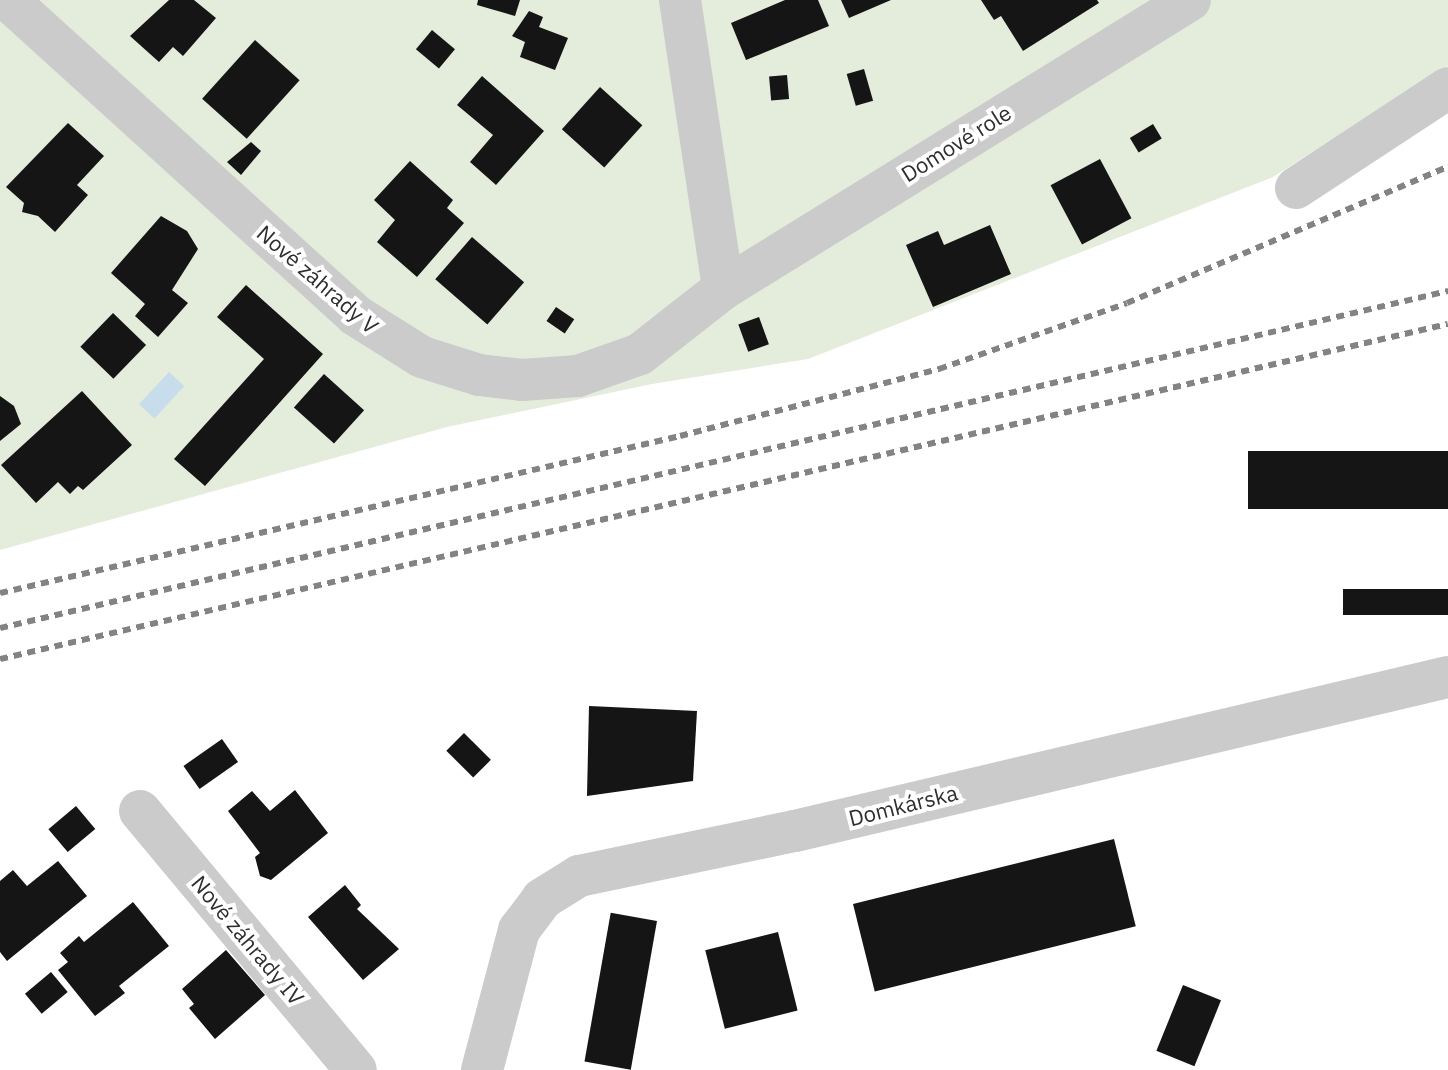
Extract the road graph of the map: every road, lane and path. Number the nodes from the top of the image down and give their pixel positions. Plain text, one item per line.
1 (8, 0) edge
2 (680, 0) edge
3 (1190, 0) edge
4 (1448, 88) edge
5 (1296, 188) dead end
6 (723, 289) junction
7 (1448, 677) edge
8 (140, 811) dead end
9 (356, 1070) edge
10 (482, 1070) edge

1 - 6 street, Nové záhrady V
2 - 6 street
3 - 6 street, Domové role
4 - 5 street
7 - 10 street, Domkárska
8 - 9 street, Nové záhrady IV

